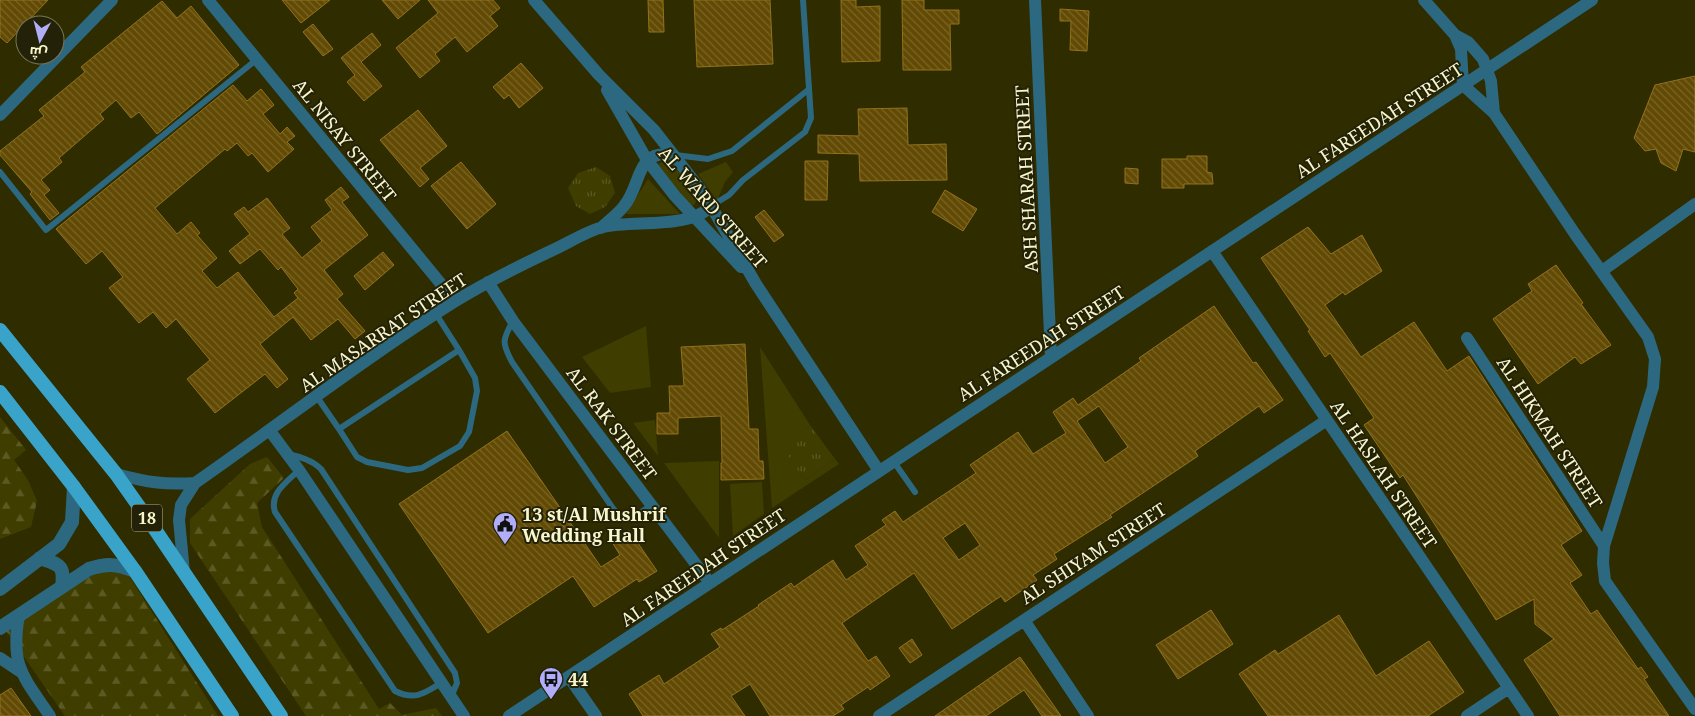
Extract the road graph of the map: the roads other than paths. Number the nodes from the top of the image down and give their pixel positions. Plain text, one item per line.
1 (112, 0) edge
2 (208, 0) edge
3 (534, 0) edge
4 (804, 0) edge
5 (1035, 0) edge
6 (1424, 0) edge
7 (1592, 0) edge
8 (1455, 35) junction
9 (256, 60) junction
10 (1488, 70) junction
11 (599, 75) junction
12 (1464, 85) junction
13 (808, 90) junction
14 (1494, 113) junction
15 (0, 115) edge
16 (672, 155) junction
17 (647, 160) junction
18 (0, 172) edge
19 (1695, 204) edge
20 (711, 206) junction
21 (694, 217) junction
22 (601, 228) junction
23 (1212, 251) junction
24 (1602, 271) junction
25 (488, 282) junction
26 (756, 284) junction
27 (455, 302) junction
28 (436, 314) junction
29 (513, 321) junction
30 (0, 330) edge
31 (1467, 338) dead end
32 (459, 350) junction
33 (1051, 357) junction
34 (0, 392) edge
35 (317, 397) junction
36 (1327, 420) junction
37 (339, 429) junction
38 (270, 431) junction
39 (288, 454) junction
40 (894, 462) junction
41 (299, 470) junction
42 (879, 471) junction
43 (116, 474) junction
44 (194, 483) junction
45 (74, 488) junction
46 (915, 492) dead end
47 (652, 505) junction
48 (1604, 546) junction
49 (40, 558) junction
50 (135, 571) junction
51 (184, 572) junction
52 (710, 583) junction
53 (1, 587) edge
54 (62, 587) junction
55 (19, 615) junction
56 (1024, 620) junction
57 (0, 628) edge
58 (0, 658) edge
59 (21, 672) junction
60 (569, 677) junction
61 (441, 683) junction
62 (1508, 688) junction
63 (451, 699) junction
64 (1695, 709) edge
65 (50, 716) edge
66 (232, 716) edge
67 (281, 716) edge
68 (464, 716) edge
69 (509, 716) edge
70 (596, 716) edge
71 (879, 716) edge
72 (1088, 716) edge
73 (1467, 716) edge
74 (1528, 716) edge

1 - 15 street
2 - 9 street, AL NISAY STREET
3 - 11 street, AL WARD STREET
4 - 13 lane
5 - 33 street, ASH SHARAH STREET
6 - 8 street
7 - 10 street, AL FAREEDAH STREET
8 - 10 street
8 - 12 street
9 - 18 lane
9 - 27 street, AL NISAY STREET
10 - 12 street, AL FAREEDAH STREET
10 - 14 street, AL HIKMAH STREET
11 - 16 street, AL WARD STREET
11 - 17 street, AL WARD STREET
12 - 14 street, AL HIKMAH STREET
12 - 23 street, AL FAREEDAH STREET
13 - 16 lane
13 - 20 lane
14 - 24 street, AL HIKMAH STREET
16 - 17 street
16 - 20 street, AL WARD STREET
17 - 21 street, AL WARD STREET
17 - 22 street, AL MASARRAT STREET
19 - 24 street
20 - 21 street, AL MASARRAT STREET
20 - 26 street, AL WARD STREET
21 - 22 street, AL MASARRAT STREET
21 - 26 street, AL WARD STREET
22 - 25 street, AL MASARRAT STREET
23 - 33 street, AL FAREEDAH STREET
23 - 36 street, AL HASLAH STREET
24 - 48 street, AL HIKMAH STREET
25 - 27 street, AL MASARRAT STREET
25 - 29 street, AL RAK STREET
26 - 42 street, AL WARD STREET
27 - 28 street, AL MASARRAT STREET
28 - 32 lane
28 - 35 street, AL MASARRAT STREET
29 - 47 street, AL RAK STREET
29 - 47 lane
30 - 43 main road, 18
31 - 48 street, AL HIKMAH STREET
32 - 37 lane
32 - 37 lane
33 - 40 street, AL FAREEDAH STREET
34 - 45 main road, 18
35 - 37 lane
35 - 38 street, AL MASARRAT STREET
36 - 56 street, AL SHIYAM STREET
36 - 62 street, AL HASLAH STREET
38 - 39 street
38 - 44 street, AL MASARRAT STREET
39 - 41 street
39 - 63 lane
40 - 42 street, AL FAREEDAH STREET
40 - 46 lane
41 - 61 street
41 - 61 lane
42 - 52 street, AL FAREEDAH STREET
43 - 44 street, AL MASARRAT STREET
43 - 51 main road, 18
44 - 51 street, AL MASARRAT STREET
45 - 49 street
45 - 50 main road, 18
47 - 52 street, AL RAK STREET
48 - 64 street, AL HIKMAH STREET
49 - 53 street
49 - 54 street
50 - 54 street
50 - 66 main road, 18
51 - 67 main road, 18
52 - 60 street, AL FAREEDAH STREET
54 - 55 street
55 - 57 street
55 - 59 street
56 - 71 street, AL SHIYAM STREET
56 - 72 street
58 - 59 street
59 - 65 street
60 - 69 street, AL FAREEDAH STREET
60 - 70 street
61 - 63 street
62 - 73 street
62 - 74 street, AL HASLAH STREET
63 - 68 street

